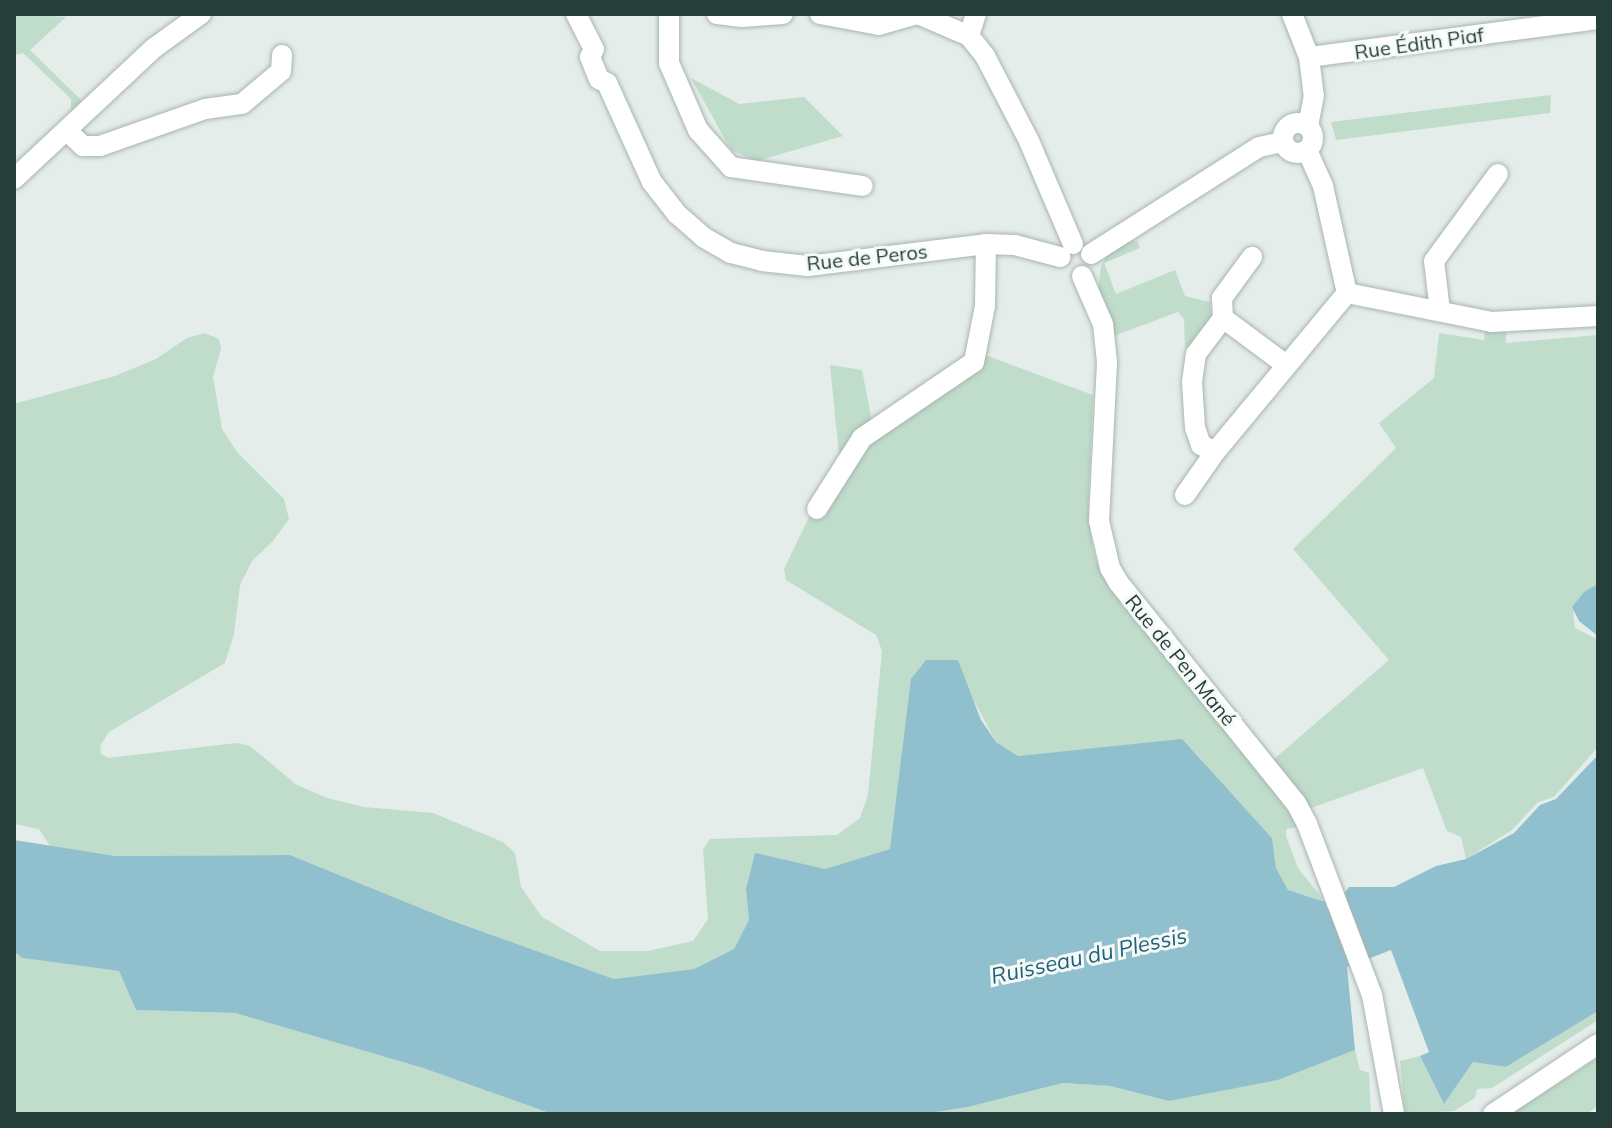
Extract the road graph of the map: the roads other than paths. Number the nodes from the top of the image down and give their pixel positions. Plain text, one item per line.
1 (201, 14) edge
2 (576, 14) edge
3 (669, 14) edge
4 (717, 14) edge
5 (783, 14) edge
6 (820, 14) edge
7 (917, 14) edge
8 (976, 14) edge
9 (1292, 14) edge
10 (1598, 19) edge
11 (1492, 23) edge
12 (969, 36) junction
13 (282, 55) dead end
14 (1309, 57) junction
15 (1308, 126) junction
16 (68, 132) junction
17 (1283, 142) junction
18 (1307, 150) junction
19 (1498, 174) dead end
20 (14, 179) edge
21 (863, 186) dead end
22 (986, 244) junction
23 (1075, 252) junction
24 (1252, 257) dead end
25 (1082, 276) junction
26 (1347, 293) junction
27 (1440, 311) junction
28 (1598, 316) edge
29 (1223, 318) junction
30 (1285, 364) junction
31 (1215, 452) junction
32 (1185, 495) dead end
33 (817, 509) dead end
34 (1376, 1019) junction
35 (1598, 1044) edge
36 (1381, 1114) edge
37 (1394, 1114) edge
38 (1493, 1114) edge

1 - 16 street
2 - 22 street, Rue de Peros
3 - 21 street
4 - 5 street
6 - 7 street
7 - 12 street
8 - 12 street
9 - 14 street
10 - 11 street, Rue Édith Piaf
11 - 14 street, Rue Édith Piaf
12 - 23 street
13 - 16 street
14 - 15 street
15 - 17 street
15 - 18 street
16 - 20 street
17 - 18 street
17 - 23 street
18 - 26 street
19 - 27 street
22 - 23 street, Rue de Peros
22 - 33 street
23 - 25 street
23 - 25 street
24 - 29 street
25 - 34 street, Rue de Pen Mané
26 - 27 street
26 - 30 street
27 - 28 street
29 - 30 street
29 - 31 street
30 - 31 street
31 - 32 street
34 - 36 street, Rue de Pen Mané
34 - 37 street, Rue de Pen Mané
35 - 38 street

